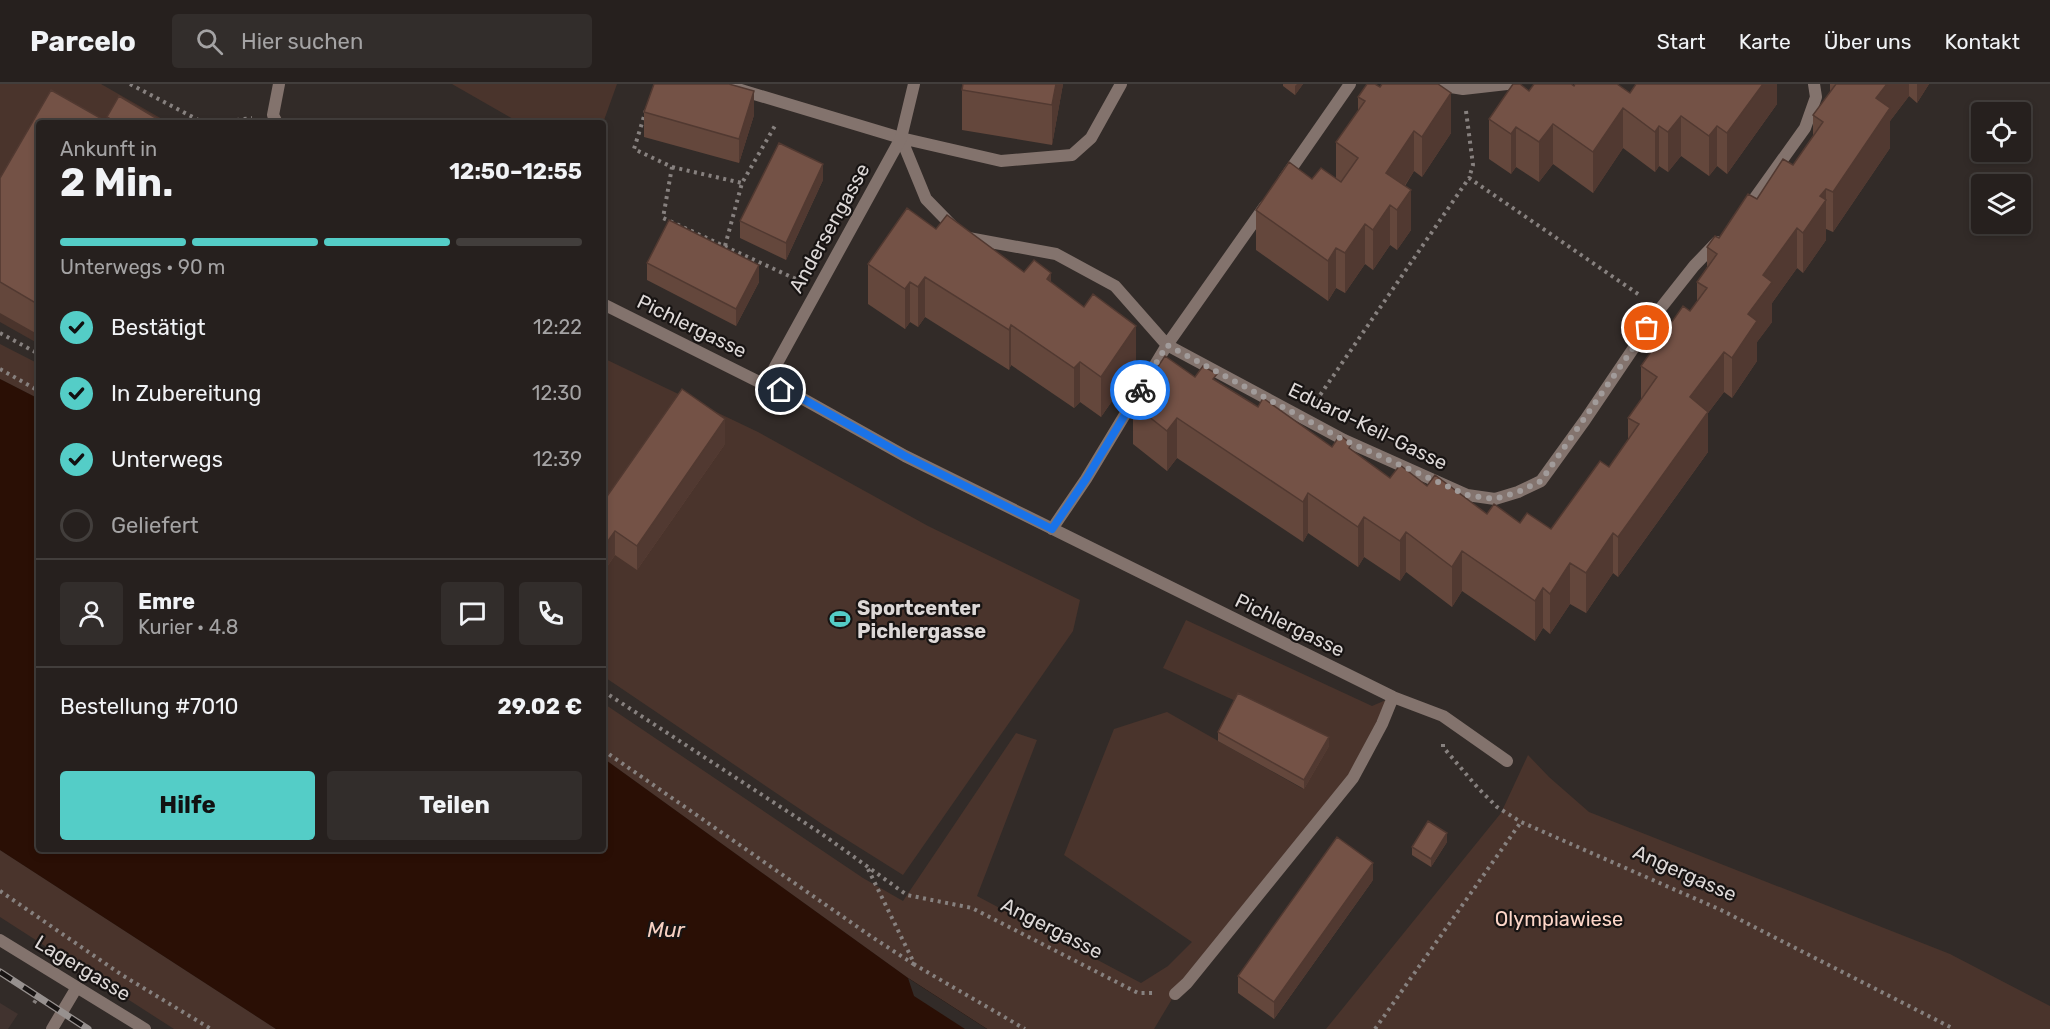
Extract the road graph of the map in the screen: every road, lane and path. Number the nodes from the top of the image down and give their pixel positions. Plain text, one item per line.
1 (130, 84) edge
2 (279, 84) edge
3 (721, 84) edge
4 (914, 84) edge
5 (1122, 84) edge
6 (1350, 84) edge
7 (1433, 84) edge
8 (1507, 84) edge
9 (1814, 84) edge
10 (1463, 88) junction
11 (788, 104) junction
12 (647, 106) edge
13 (275, 119) edge
14 (198, 120) edge
15 (260, 120) edge
16 (901, 138) junction
17 (672, 167) junction
18 (1470, 178) junction
19 (742, 183) junction
20 (1742, 215) edge
21 (1726, 232) edge
22 (725, 246) junction
23 (818, 290) junction
24 (606, 305) edge
25 (1660, 309) junction
26 (0, 333) edge
27 (1167, 345) junction
28 (36, 352) edge
29 (0, 369) edge
30 (765, 384) junction
31 (36, 389) edge
32 (1304, 419) junction
33 (1052, 529) junction
34 (606, 692) edge
35 (1393, 697) junction
36 (1443, 716) junction
37 (606, 752) edge
38 (1507, 761) dead end
39 (1521, 822) junction
40 (868, 868) junction
41 (0, 891) edge
42 (0, 940) edge
43 (915, 965) junction
44 (77, 987) junction
45 (1175, 994) joint
46 (52, 1029) edge
47 (145, 1029) edge
48 (210, 1029) edge
49 (1025, 1029) edge
50 (1375, 1029) edge
51 (1954, 1029) edge

1 - 14 path
2 - 13 street
3 - 11 street
4 - 16 street, Andersengasse
5 - 16 street
6 - 27 street
7 - 10 street
8 - 10 street
9 - 20 street
10 - 18 path
11 - 16 street
11 - 19 path
12 - 17 path
13 - 15 path
16 - 23 street, Andersengasse
16 - 27 street, Eduard-Keil-Gasse
17 - 19 path
17 - 22 path
18 - 25 path
18 - 32 path
19 - 22 path
21 - 25 street, Eduard-Keil-Gasse
22 - 23 path
23 - 30 street, Andersengasse
24 - 30 street, Pichlergasse
25 - 32 street, Eduard-Keil-Gasse
26 - 28 path
27 - 32 street, Eduard-Keil-Gasse
27 - 33 street
29 - 31 path
30 - 33 street, Pichlergasse
33 - 35 street, Pichlergasse
34 - 40 path, Angergasse
35 - 36 street, Pichlergasse
35 - 45 street
36 - 38 street, Pichlergasse
36 - 39 path, Angergasse
37 - 43 path
39 - 50 path
39 - 51 path, Angergasse
40 - 43 path
40 - 45 path, Angergasse
41 - 48 path
42 - 44 street, Lagergasse
43 - 49 path
44 - 46 street
44 - 47 street, Lagergasse

